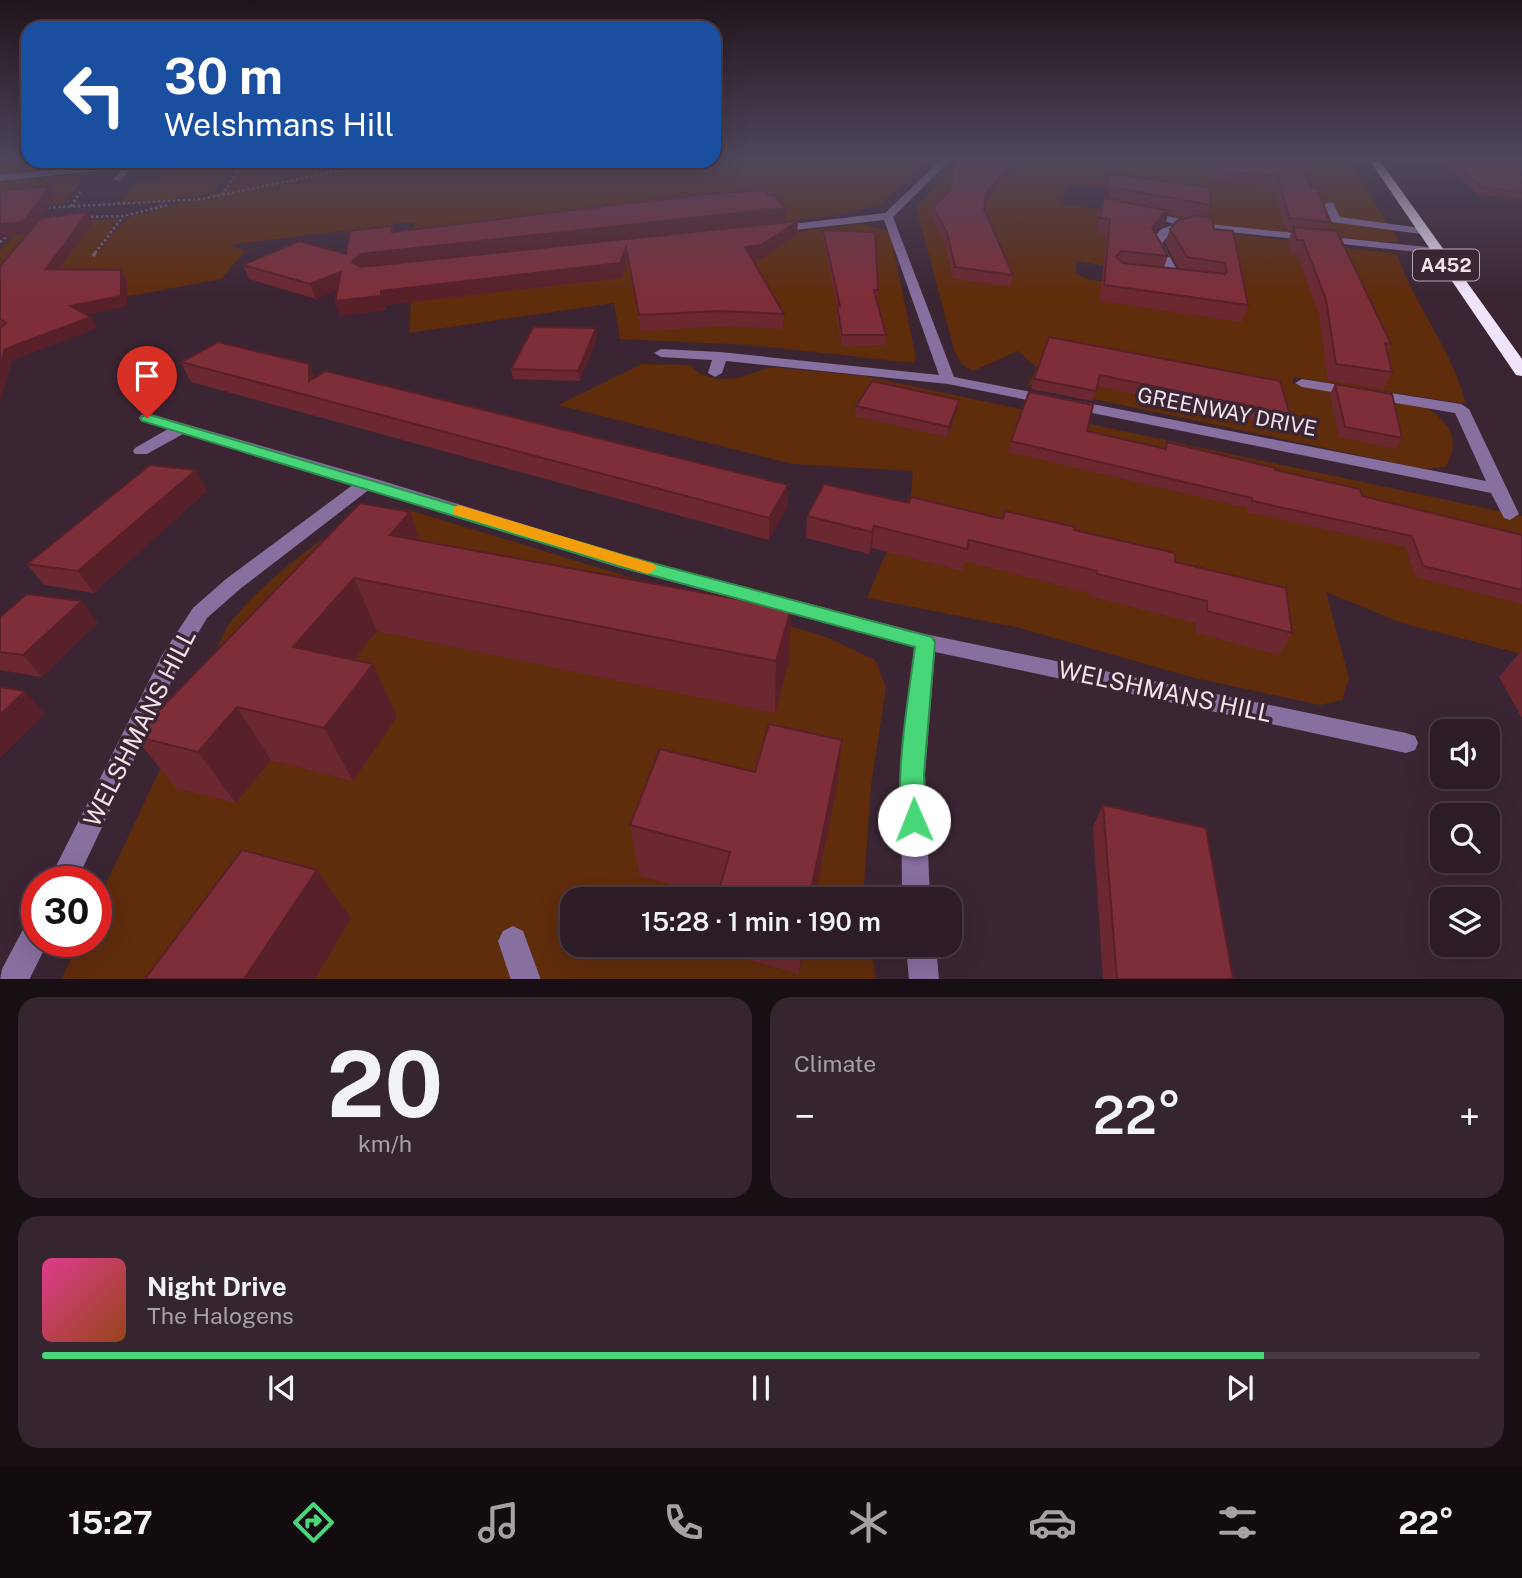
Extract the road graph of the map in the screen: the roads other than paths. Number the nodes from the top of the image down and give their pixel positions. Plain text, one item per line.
1 (901, 204) edge
2 (1403, 204) edge
3 (1329, 205) dead end
4 (1132, 212) edge
5 (888, 216) junction
6 (1199, 226) junction
7 (764, 230) edge
8 (1421, 231) junction
9 (1436, 251) junction
10 (1202, 282) edge
11 (661, 353) dead end
12 (720, 356) junction
13 (1522, 371) edge
14 (715, 373) dead end
15 (948, 380) junction
16 (1302, 383) dead end
17 (147, 418) dead end
18 (181, 428) junction
19 (142, 451) dead end
20 (367, 482) junction
21 (1498, 489) junction
22 (1510, 514) dead end
23 (925, 642) junction
24 (1406, 743) dead end
25 (70, 866) edge
26 (916, 887) edge
27 (513, 941) dead end
28 (24, 957) edge
29 (922, 957) edge
30 (13, 979) edge
31 (526, 979) edge
32 (924, 979) edge

1 - 5 street
2 - 8 highway, A452
3 - 8 street
4 - 6 street
5 - 7 street
5 - 15 street
6 - 9 street
6 - 10 street
8 - 9 highway, A452
9 - 13 highway, A452
11 - 12 street, GREENWAY DRIVE
12 - 14 street
12 - 15 street, GREENWAY DRIVE
15 - 21 street, GREENWAY DRIVE
16 - 21 street
17 - 18 street, WELSHMANS HILL
18 - 19 street
18 - 20 street, WELSHMANS HILL
20 - 23 street, WELSHMANS HILL
20 - 25 street, WELSHMANS HILL
21 - 22 street
23 - 24 street, WELSHMANS HILL
23 - 26 street
27 - 31 street
28 - 30 street
29 - 32 street

